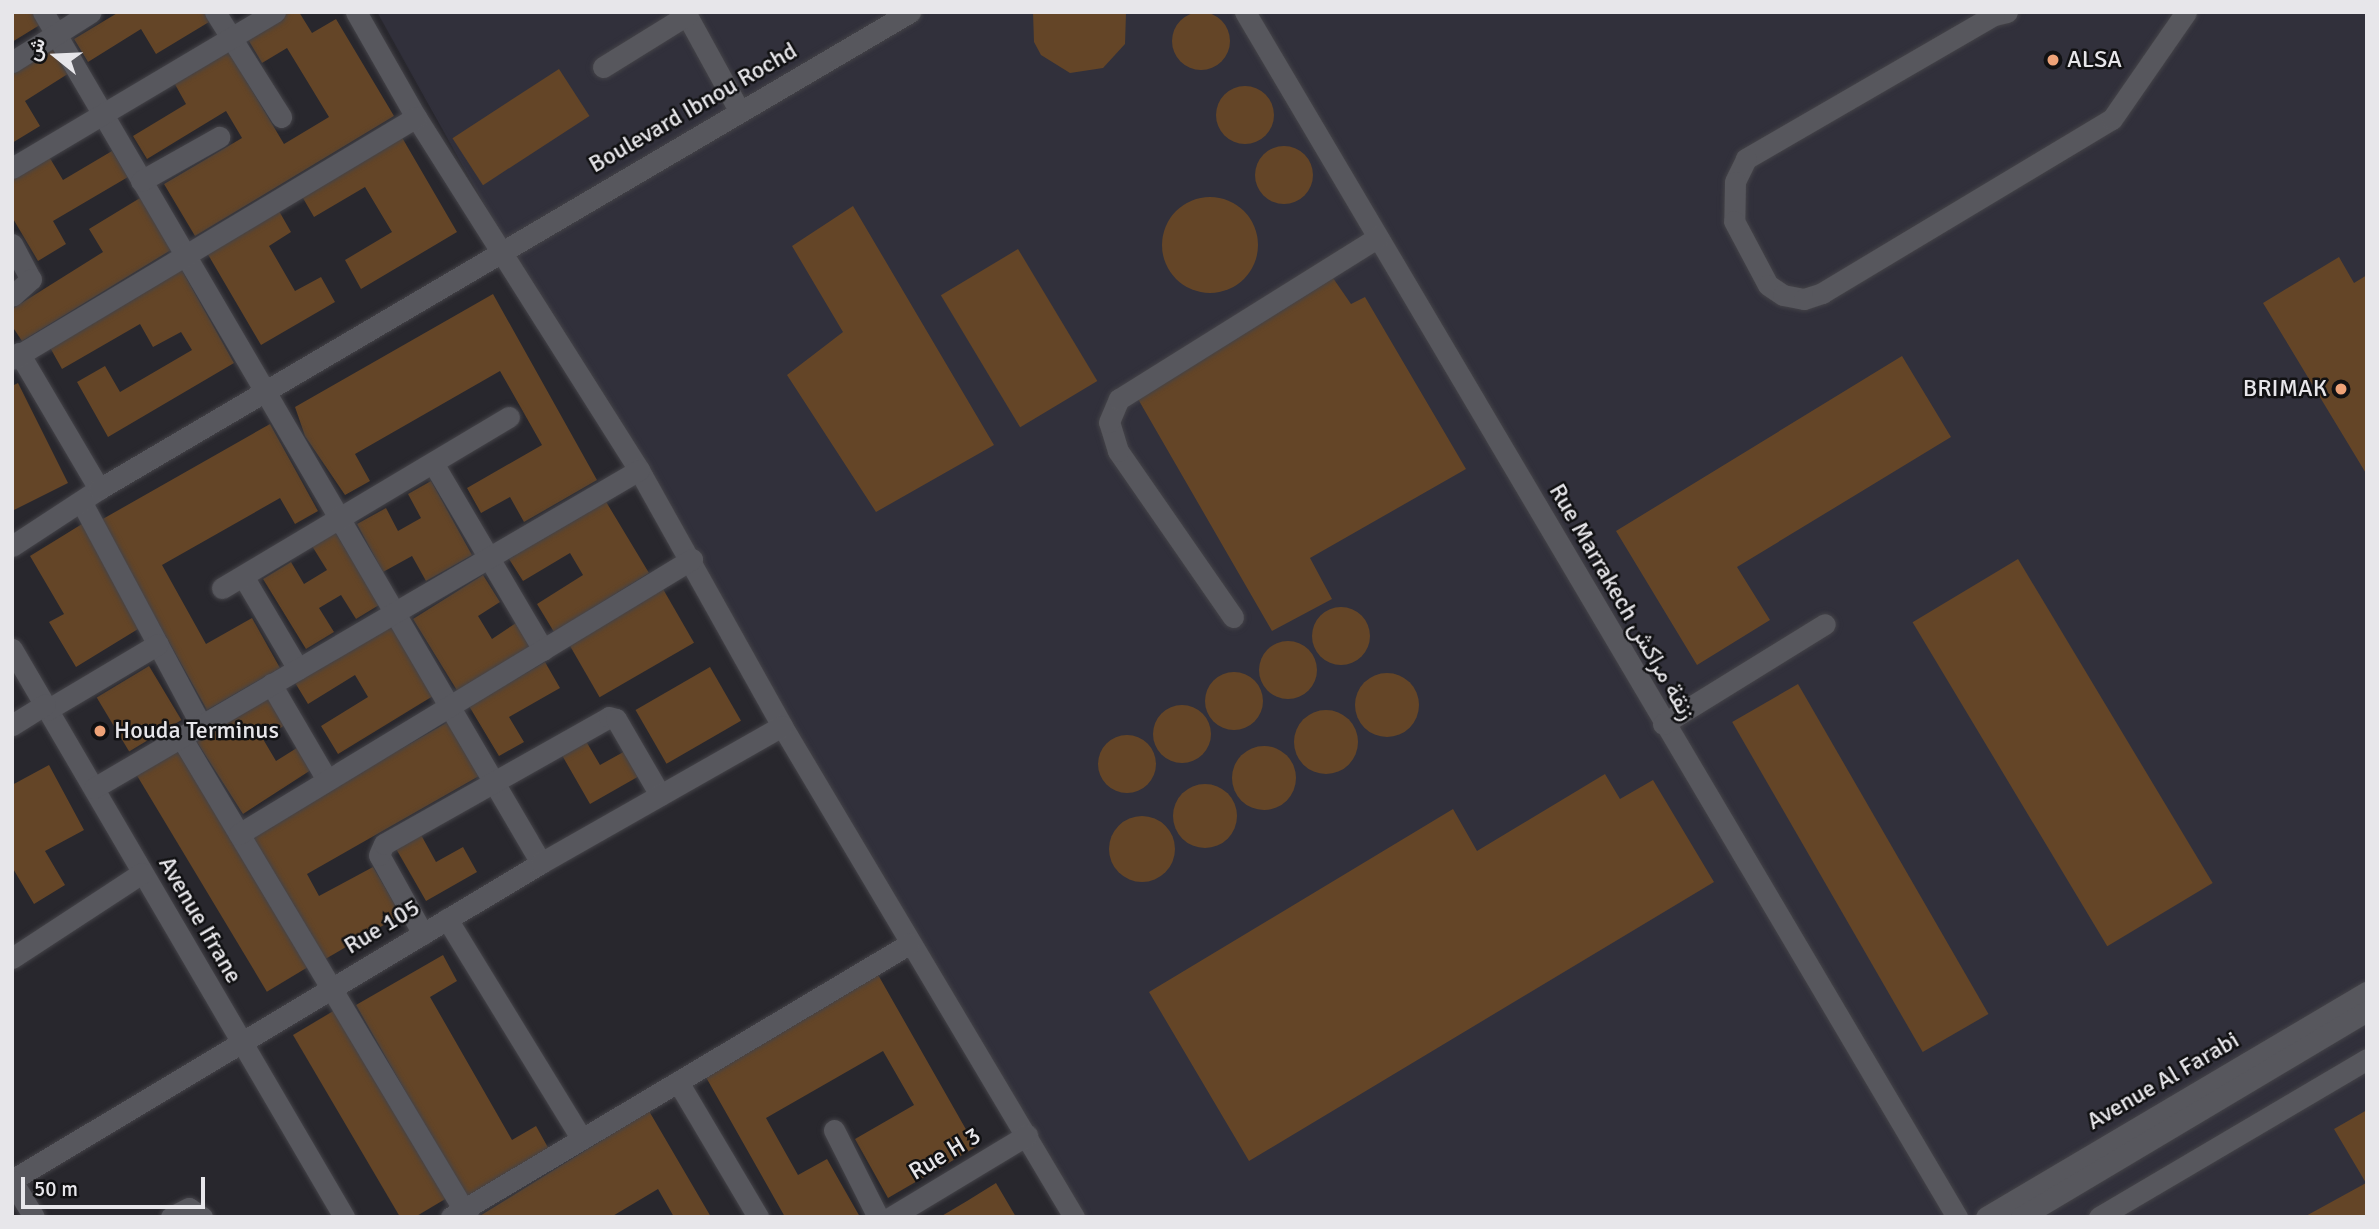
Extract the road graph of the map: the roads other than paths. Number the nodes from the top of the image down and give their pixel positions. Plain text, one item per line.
1 (43, 12) edge
2 (92, 12) edge
3 (215, 12) edge
4 (275, 12) edge
5 (356, 12) edge
6 (910, 12) edge
7 (1245, 12) edge
8 (2007, 12) edge
9 (2186, 12) edge
10 (686, 13) edge
11 (56, 34) junction
12 (232, 39) junction
13 (12, 62) edge
14 (603, 67) dead end
15 (740, 112) junction
16 (102, 114) junction
17 (281, 117) dead end
18 (416, 117) junction
19 (219, 137) dead end
20 (12, 168) edge
21 (141, 181) junction
22 (1378, 237) junction
23 (12, 244) edge
24 (502, 249) junction
25 (182, 256) junction
26 (12, 296) edge
27 (15, 356) edge
28 (265, 393) junction
29 (509, 417) dead end
30 (433, 463) junction
31 (639, 470) junction
32 (99, 489) junction
33 (82, 503) junction
34 (339, 519) junction
35 (12, 546) edge
36 (488, 558) junction
37 (692, 559) junction
38 (243, 576) junction
39 (222, 588) dead end
40 (394, 613) junction
41 (1233, 617) dead end
42 (1825, 624) dead end
43 (158, 644) junction
44 (12, 649) edge
45 (543, 650) junction
46 (298, 669) junction
47 (271, 684) junction
48 (46, 707) junction
49 (449, 707) junction
50 (201, 724) junction
51 (1663, 724) junction
52 (12, 725) edge
53 (782, 726) junction
54 (181, 737) junction
55 (327, 780) junction
56 (493, 782) junction
57 (94, 788) junction
58 (660, 795) junction
59 (239, 834) junction
60 (541, 863) junction
61 (142, 873) junction
62 (447, 919) junction
63 (423, 934) junction
64 (909, 944) junction
65 (12, 958) edge
66 (331, 988) junction
67 (2367, 992) edge
68 (2367, 1011) edge
69 (2367, 1019) edge
70 (240, 1041) junction
71 (2367, 1059) edge
72 (678, 1082) junction
73 (834, 1130) dead end
74 (1027, 1135) junction
75 (582, 1139) junction
76 (12, 1181) edge
77 (461, 1214) edge
78 (34, 1217) edge
79 (171, 1217) edge
80 (202, 1217) edge
81 (344, 1217) edge
82 (758, 1217) edge
83 (878, 1217) edge
84 (891, 1217) edge
85 (1074, 1217) edge
86 (1958, 1217) edge
87 (1986, 1217) edge
88 (2021, 1217) edge
89 (2033, 1217) edge
90 (2099, 1217) edge

1 - 11 street
2 - 11 street
3 - 12 street
4 - 12 street
5 - 18 street
6 - 15 street, Boulevard Ibnou Rochd
7 - 22 street, Rue Marrakech زنقة مراكش
8 - 9 street
10 - 14 street
10 - 15 street
11 - 13 street
11 - 16 street
12 - 16 street
12 - 17 street
15 - 24 street, Boulevard Ibnou Rochd
16 - 20 street
16 - 21 street
18 - 24 street
18 - 25 street
19 - 21 street
21 - 25 street
22 - 41 street
22 - 51 street, Rue Marrakech زنقة مراكش
23 - 26 street
24 - 28 street, Boulevard Ibnou Rochd
24 - 31 street
25 - 27 street
25 - 28 street
27 - 32 street
28 - 32 street, Boulevard Ibnou Rochd
28 - 34 street
29 - 30 street
30 - 34 street
30 - 36 street
31 - 36 street
31 - 37 street
32 - 33 street, Boulevard Ibnou Rochd
33 - 35 street, Boulevard Ibnou Rochd
33 - 43 street
34 - 38 street
34 - 40 street
36 - 40 street
36 - 45 street
37 - 45 street
37 - 53 street
38 - 39 street
38 - 46 street
40 - 46 street
40 - 49 street
42 - 51 street
43 - 48 street
43 - 50 street
44 - 48 street, Avenue Ifrane
45 - 49 street
46 - 47 street
47 - 50 street
47 - 55 street
48 - 52 street
48 - 57 street, Avenue Ifrane
49 - 55 street
49 - 56 street
50 - 54 street
51 - 86 street, Rue Marrakech زنقة مراكش
53 - 58 street, Rue 105
53 - 64 street
54 - 57 street
54 - 59 street
55 - 59 street
56 - 58 street
56 - 60 street
56 - 63 street
57 - 61 street, Avenue Ifrane
58 - 60 street, Rue 105
59 - 66 street
60 - 62 street, Rue 105
61 - 65 street
61 - 70 street, Avenue Ifrane
62 - 63 street, Rue 105
62 - 75 street
63 - 66 street, Rue 105
64 - 72 street
64 - 74 street
66 - 70 street, Rue 105
66 - 77 street
67 - 87 street, Avenue Al Farabi
68 - 88 street
69 - 89 street
70 - 76 street, Rue 105
70 - 81 street, Avenue Ifrane
71 - 90 street
72 - 75 street
72 - 82 street
73 - 83 street
74 - 84 street, Rue H 3
74 - 85 street
75 - 77 street
76 - 78 street
79 - 80 street

